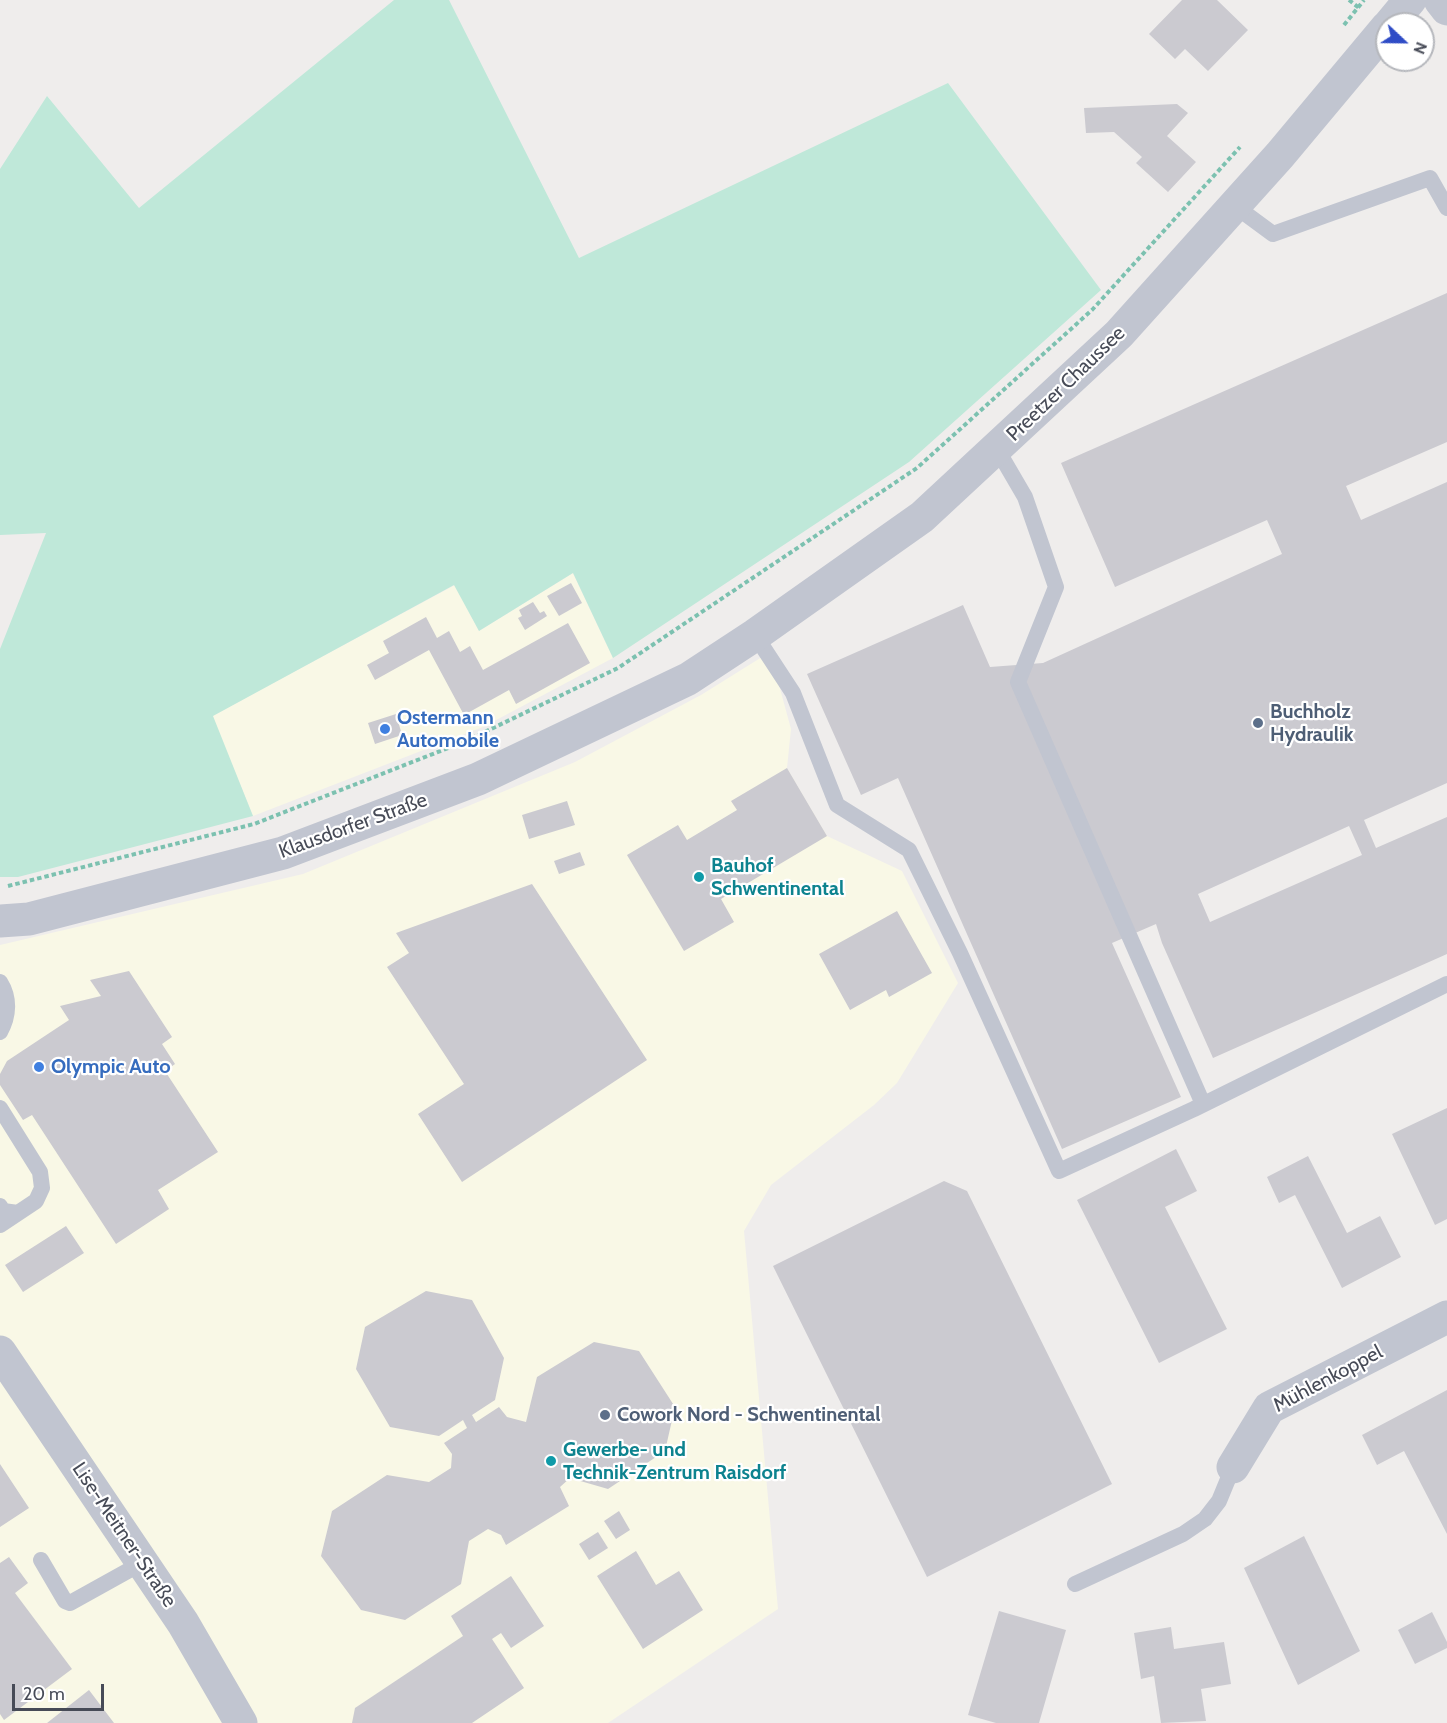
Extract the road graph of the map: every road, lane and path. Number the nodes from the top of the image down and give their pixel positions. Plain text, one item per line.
1 (1364, 0) edge
2 (1410, 0) edge
3 (1440, 0) edge
4 (1447, 9) edge
5 (1400, 12) edge
6 (1343, 26) dead end
7 (1375, 41) edge
8 (1244, 143) dead end
9 (1234, 206) junction
10 (1447, 208) edge
11 (997, 449) junction
12 (755, 635) junction
13 (688, 679) joint
14 (0, 886) edge
15 (0, 921) edge
16 (0, 982) edge
17 (1447, 984) edge
18 (0, 1032) edge
19 (1203, 1104) junction
20 (0, 1108) edge
21 (0, 1206) edge
22 (18, 1213) junction
23 (0, 1225) edge
24 (1447, 1317) edge
25 (0, 1352) edge
26 (1233, 1467) joint
27 (41, 1560) dead end
28 (142, 1563) junction
29 (1075, 1584) dead end
30 (241, 1723) edge

1 - 6 path
2 - 5 street, Preetzer Chaussee
3 - 4 street
7 - 9 street, Preetzer Chaussee
8 - 14 path
9 - 10 lane
9 - 11 street, Preetzer Chaussee
11 - 12 street, Preetzer Chaussee
11 - 19 lane
12 - 13 street, Preetzer Chaussee
12 - 19 lane
13 - 15 street, Klausdorfer Straße
16 - 18 lane
17 - 19 lane
20 - 22 lane
21 - 22 lane
22 - 23 lane
24 - 26 street, Mühlenkoppel
25 - 28 street, Lise-Meitner-Straße
26 - 29 lane
27 - 28 lane
28 - 30 street, Lise-Meitner-Straße

